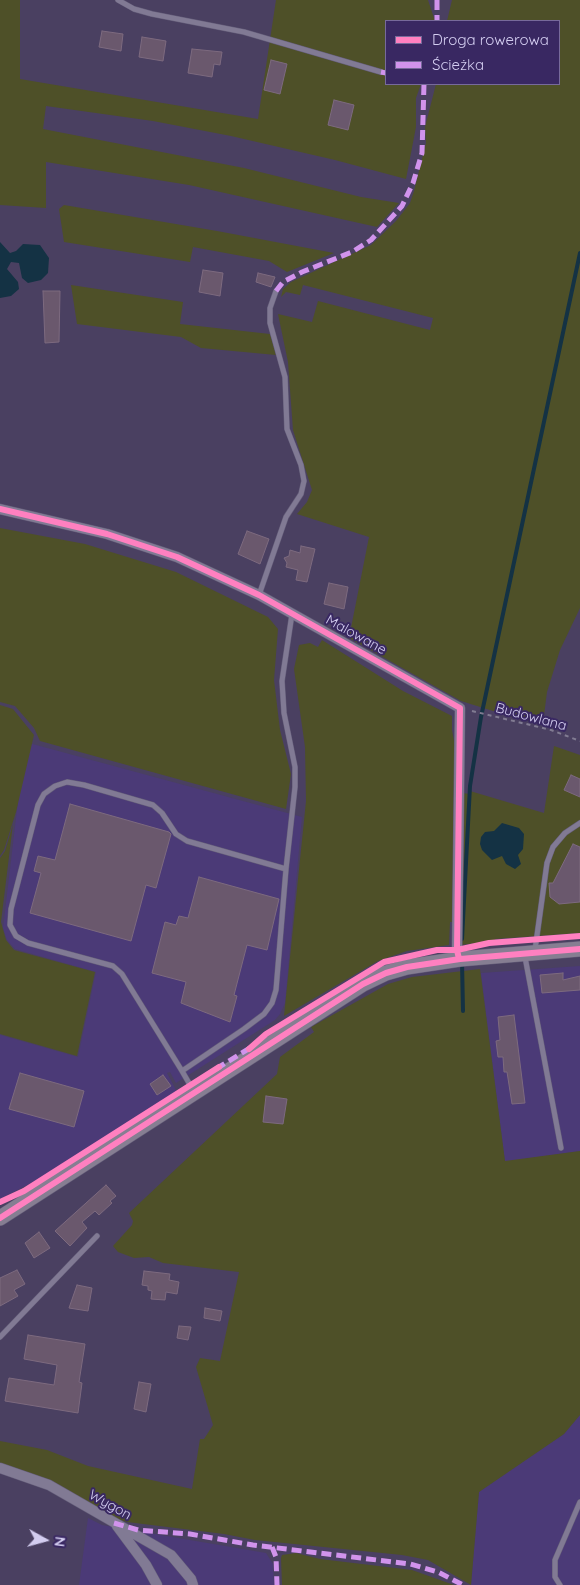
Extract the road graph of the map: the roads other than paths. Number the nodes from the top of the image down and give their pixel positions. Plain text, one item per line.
1 (118, 0) edge
2 (381, 72) dead end
3 (276, 291) dead end
4 (0, 509) edge
5 (259, 596) junction
6 (292, 614) junction
7 (580, 823) edge
8 (286, 869) junction
9 (580, 949) edge
10 (530, 953) junction
11 (462, 959) junction
12 (182, 1071) junction
13 (195, 1093) junction
14 (561, 1148) dead end
15 (0, 1218) edge
16 (97, 1236) dead end
17 (0, 1337) edge
18 (0, 1468) edge
19 (580, 1502) edge
20 (114, 1523) junction
21 (156, 1585) edge
22 (193, 1585) edge
23 (560, 1585) edge

1 - 2 lane
3 - 5 lane
4 - 5 street, Malowane
5 - 6 street, Malowane
6 - 8 lane
6 - 11 street, Malowane
7 - 10 lane
8 - 12 lane
8 - 12 lane
9 - 10 street
10 - 11 street
10 - 14 lane
11 - 13 street
12 - 13 lane
13 - 15 street
16 - 17 lane
18 - 20 street, Wygon
19 - 23 lane
20 - 21 street
20 - 22 street, Wygon

